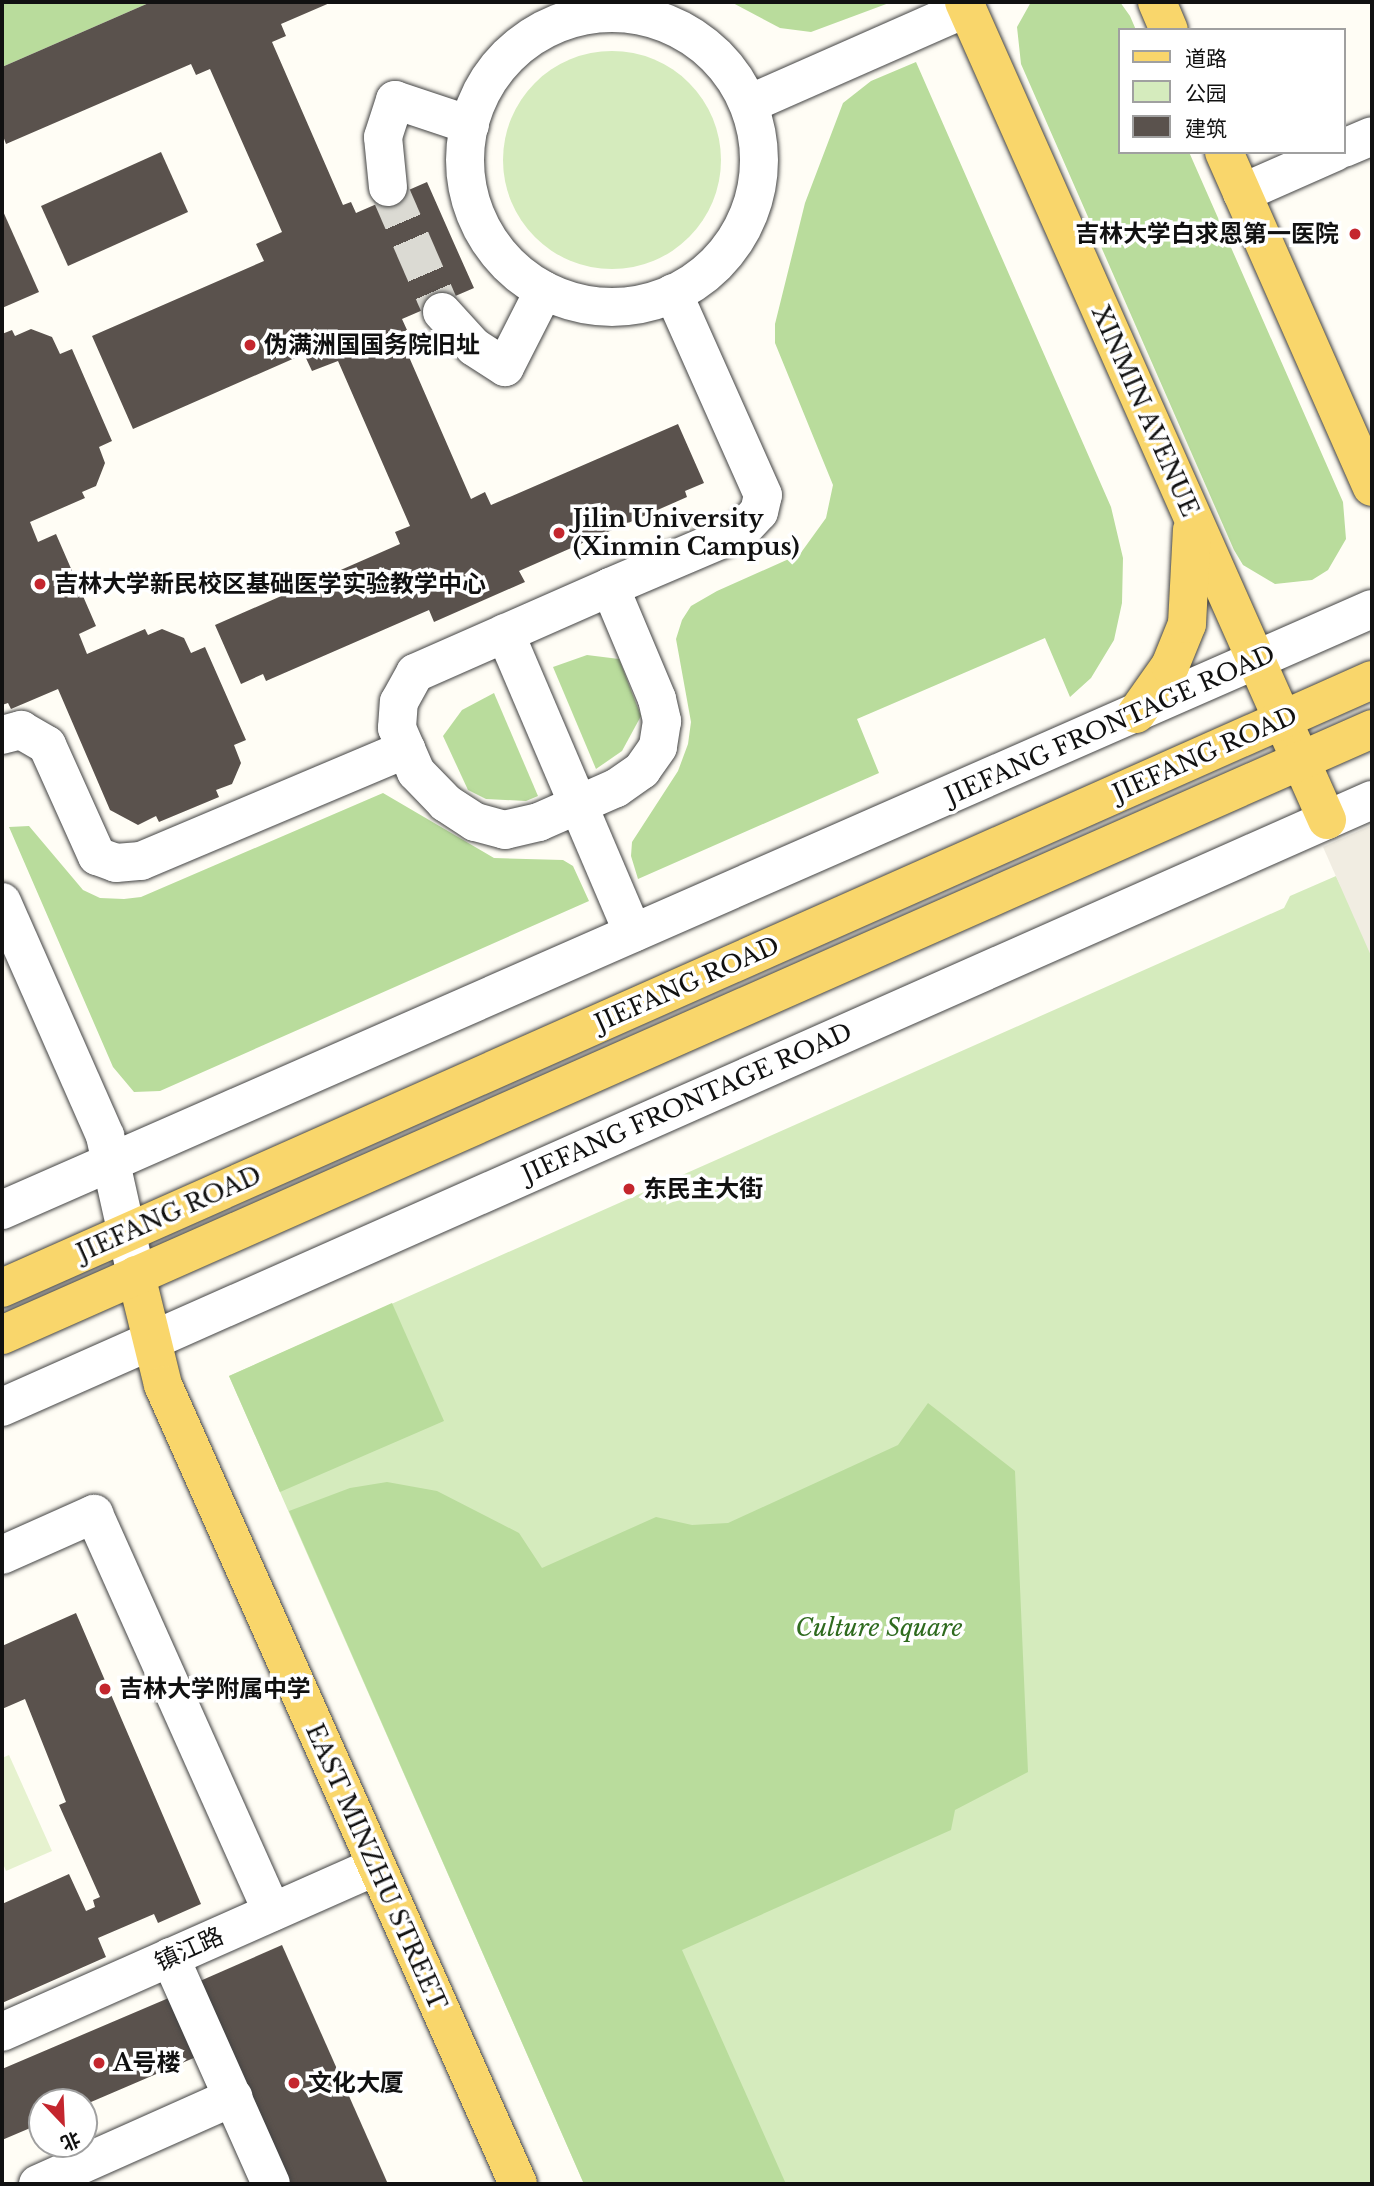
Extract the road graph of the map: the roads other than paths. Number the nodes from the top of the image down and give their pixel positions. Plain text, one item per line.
1 (1157, 2) edge
2 (966, 5) edge
3 (559, 11) edge
4 (1168, 28) edge
5 (748, 104) junction
6 (470, 125) junction
7 (1372, 136) edge
8 (1346, 147) edge
9 (1225, 154) edge
10 (1330, 154) edge
11 (388, 187) tunnel mouth
12 (1242, 193) junction
13 (544, 290) junction
14 (673, 293) junction
15 (442, 312) tunnel mouth
16 (1362, 449) edge
17 (1372, 487) edge
18 (1192, 517) junction
19 (610, 587) junction
20 (1372, 609) edge
21 (505, 633) junction
22 (1255, 661) junction
23 (1372, 680) edge
24 (1136, 714) junction
25 (1282, 720) junction
26 (1372, 729) edge
27 (2, 736) edge
28 (406, 749) junction
29 (1301, 761) junction
30 (1372, 800) edge
31 (578, 804) junction
32 (1327, 820) junction
33 (2, 902) edge
34 (634, 933) junction
35 (111, 1162) junction
36 (2, 1210) edge
37 (128, 1233) junction
38 (136, 1275) junction
39 (2, 1288) edge
40 (2, 1335) edge
41 (152, 1341) junction
42 (2, 1407) edge
43 (2, 1555) edge
44 (376, 1866) junction
45 (272, 1912) junction
46 (170, 1957) junction
47 (2, 2032) edge
48 (233, 2097) junction
49 (38, 2184) edge
50 (271, 2184) edge
51 (518, 2184) edge

1 - 4 main road
2 - 5 street
2 - 18 main road, XINMIN AVENUE
3 - 5 street
3 - 6 street
5 - 14 street
6 - 11 street
6 - 13 street
7 - 8 street
9 - 12 main road
10 - 12 street
12 - 16 main road
13 - 14 street
13 - 15 street
14 - 19 street
16 - 17 main road
18 - 22 main road, XINMIN AVENUE
18 - 24 main road
19 - 21 street
19 - 31 street
20 - 22 street, JIEFANG FRONTAGE ROAD
21 - 28 street
21 - 31 street
22 - 24 street, JIEFANG FRONTAGE ROAD
22 - 25 main road, XINMIN AVENUE
23 - 25 main road, JIEFANG ROAD
24 - 34 street, JIEFANG FRONTAGE ROAD
25 - 29 main road, XINMIN AVENUE
25 - 37 main road, JIEFANG ROAD
26 - 29 main road, JIEFANG ROAD
27 - 28 street
28 - 31 street
29 - 32 main road, XINMIN AVENUE
29 - 38 main road, JIEFANG ROAD
30 - 32 street, JIEFANG FRONTAGE ROAD
31 - 34 street
32 - 41 street, JIEFANG FRONTAGE ROAD
33 - 35 street
34 - 35 street, JIEFANG FRONTAGE ROAD
35 - 36 street, JIEFANG FRONTAGE ROAD
35 - 37 street
37 - 38 street
37 - 39 main road, JIEFANG ROAD
38 - 40 main road, JIEFANG ROAD
38 - 41 main road, EAST MINZHU STREET
41 - 42 street, JIEFANG FRONTAGE ROAD
41 - 44 main road, EAST MINZHU STREET
43 - 45 street
44 - 45 street, 镇江路
44 - 51 main road, EAST MINZHU STREET
45 - 46 street, 镇江路
46 - 47 street, 镇江路
46 - 48 street
48 - 49 street
48 - 50 street

